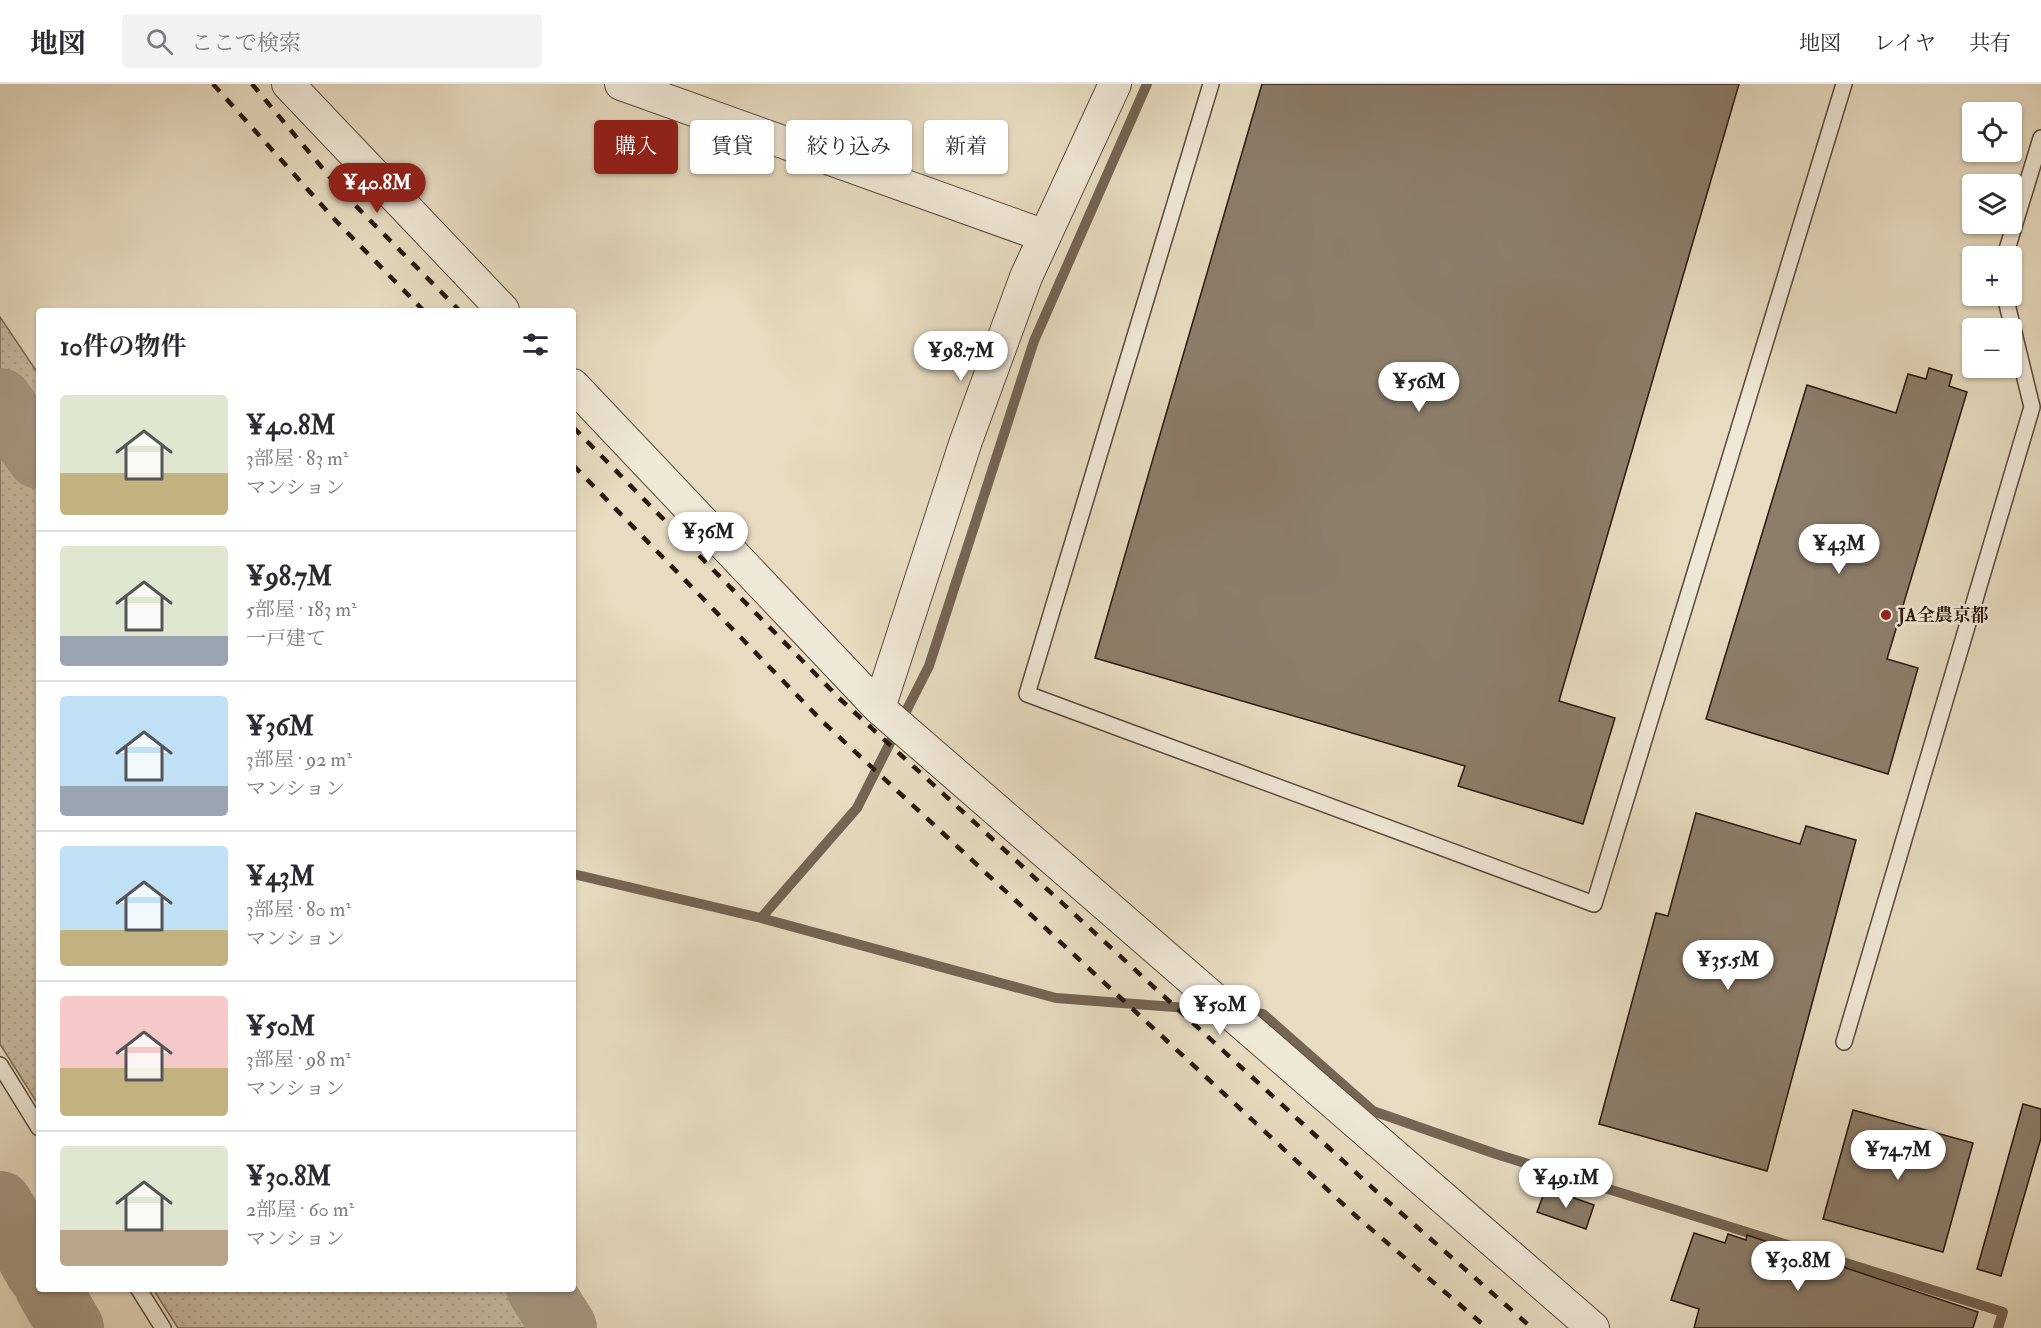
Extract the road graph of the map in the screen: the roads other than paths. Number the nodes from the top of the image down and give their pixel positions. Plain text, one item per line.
1 (288, 84) edge
2 (621, 84) edge
3 (1115, 84) edge
4 (1211, 84) edge
5 (1844, 84) edge
6 (2041, 138) edge
7 (1045, 236) junction
8 (2008, 246) edge
9 (2007, 306) edge
10 (501, 308) edge
11 (576, 388) edge
12 (879, 708) junction
13 (1844, 1042) dead end
14 (0, 1065) edge
15 (36, 1123) edge
16 (140, 1292) edge
17 (163, 1328) edge
18 (1593, 1328) edge

1 - 10 street
2 - 7 street
3 - 7 street
4 - 5 lane
6 - 8 lane
7 - 12 street
9 - 13 lane
11 - 12 street
12 - 18 street
14 - 15 lane
16 - 17 lane

